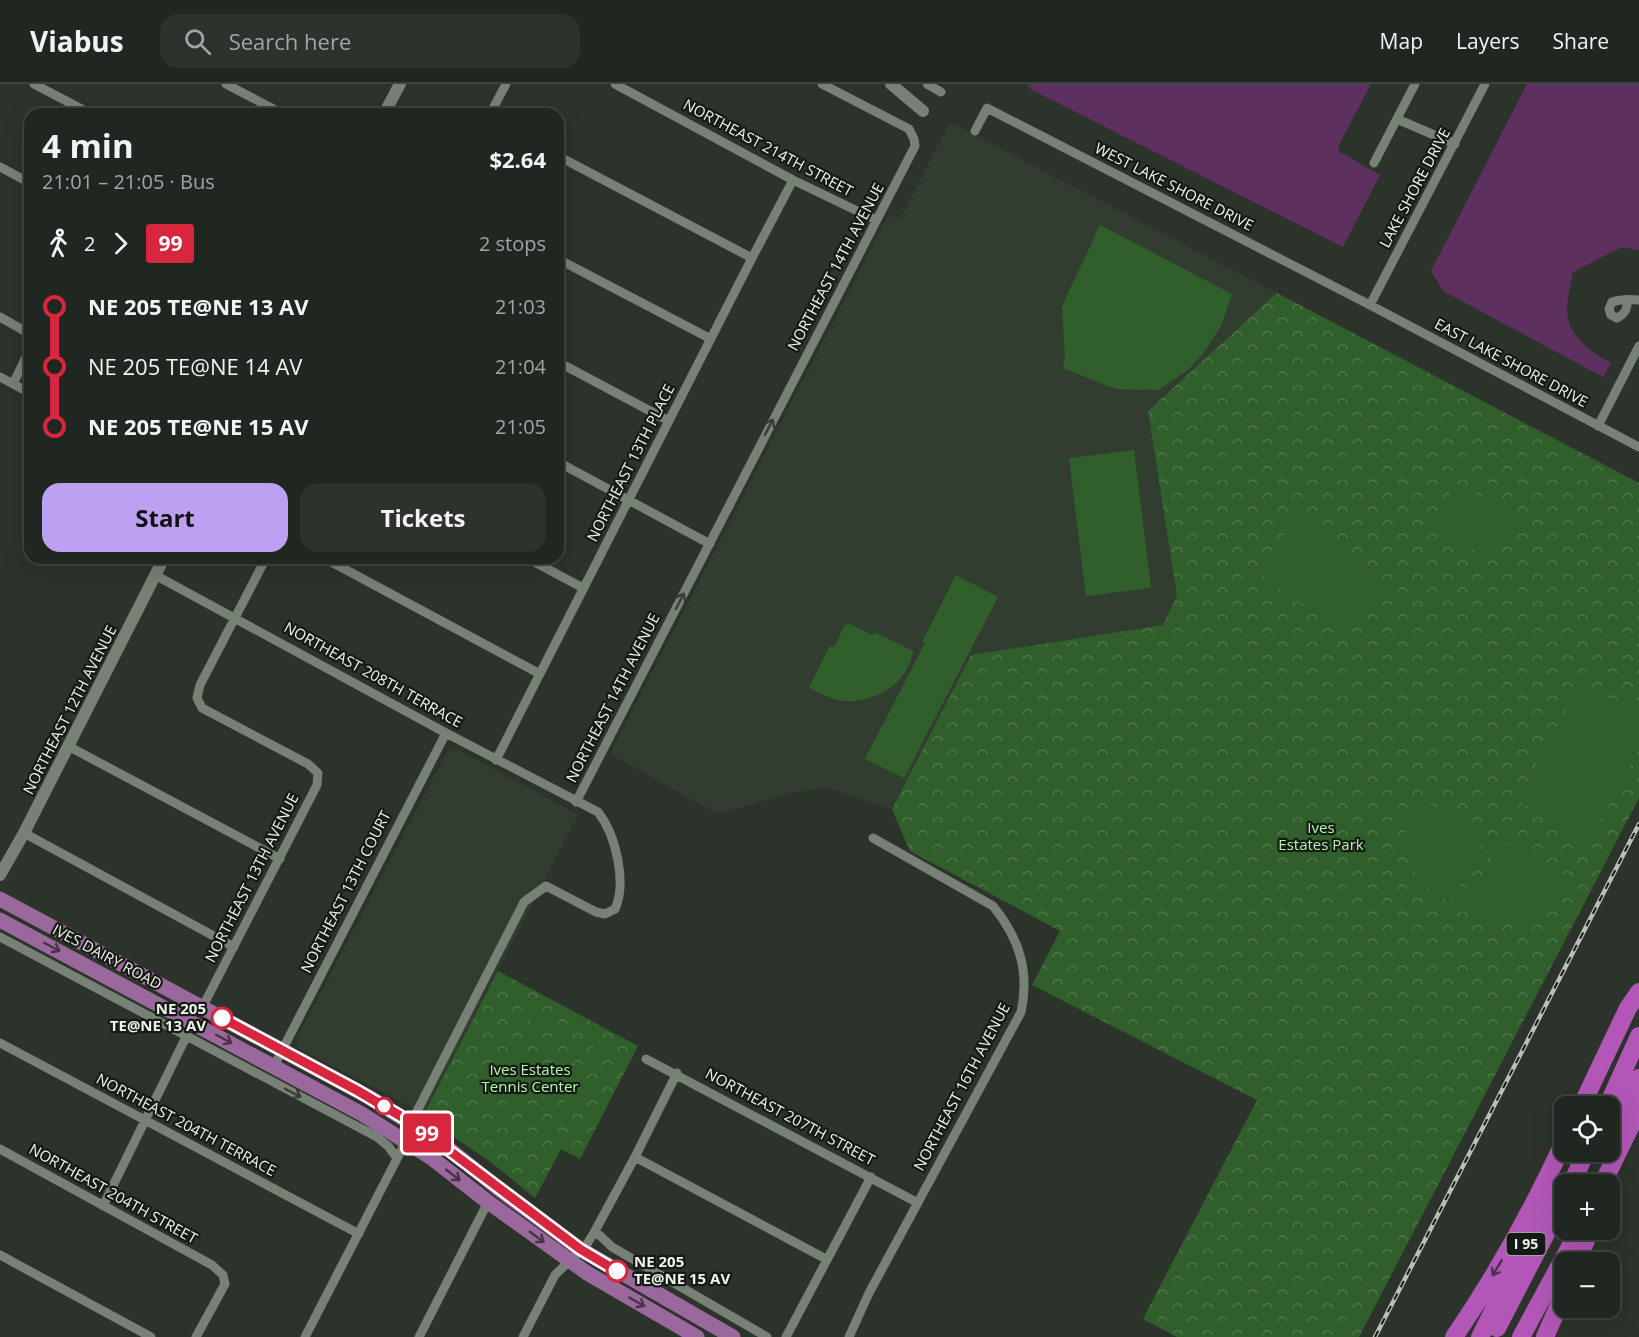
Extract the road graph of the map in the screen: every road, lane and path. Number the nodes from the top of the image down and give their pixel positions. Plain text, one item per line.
1 (34, 84) edge
2 (226, 84) edge
3 (400, 84) edge
4 (506, 84) edge
5 (615, 84) edge
6 (822, 84) edge
7 (891, 84) edge
8 (927, 84) edge
9 (1415, 84) edge
10 (1485, 84) edge
11 (941, 92) dead end
12 (80, 108) edge
13 (272, 108) edge
14 (387, 108) edge
15 (493, 108) edge
16 (923, 111) dead end
17 (1397, 119) junction
18 (975, 131) dead end
19 (1455, 144) junction
20 (564, 159) edge
21 (1374, 163) dead end
22 (0, 167) edge
23 (24, 180) edge
24 (793, 180) junction
25 (876, 220) junction
26 (752, 258) junction
27 (564, 262) edge
28 (1627, 300) dead end
29 (1639, 300) edge
30 (1370, 305) junction
31 (0, 317) edge
32 (24, 331) edge
33 (711, 339) junction
34 (1639, 346) edge
35 (24, 361) edge
36 (564, 365) edge
37 (0, 377) edge
38 (13, 384) junction
39 (24, 390) edge
40 (669, 421) junction
41 (1598, 426) junction
42 (1639, 447) edge
43 (564, 465) edge
44 (630, 500) junction
45 (710, 544) junction
46 (161, 564) edge
47 (263, 564) edge
48 (335, 564) edge
49 (538, 564) edge
50 (155, 575) junction
51 (583, 588) junction
52 (236, 618) junction
53 (540, 674) junction
54 (446, 733) junction
55 (68, 746) junction
56 (496, 760) junction
57 (576, 802) junction
58 (24, 833) junction
59 (873, 838) dead end
60 (280, 859) junction
61 (0, 875) edge
62 (0, 899) edge
63 (0, 920) edge
64 (0, 937) edge
65 (234, 947) junction
66 (1639, 992) edge
67 (1639, 1006) edge
68 (202, 1008) junction
69 (1639, 1036) edge
70 (186, 1037) junction
71 (0, 1043) edge
72 (282, 1049) junction
73 (646, 1059) dead end
74 (274, 1066) junction
75 (677, 1074) junction
76 (1639, 1078) edge
77 (1586, 1096) edge
78 (1599, 1096) edge
79 (1612, 1096) edge
80 (1639, 1109) edge
81 (145, 1120) junction
82 (414, 1124) junction
83 (1620, 1127) edge
84 (1620, 1136) edge
85 (406, 1141) junction
86 (0, 1149) edge
87 (635, 1157) junction
88 (397, 1158) junction
89 (1555, 1162) edge
90 (1568, 1162) edge
91 (871, 1177) junction
92 (488, 1202) junction
93 (918, 1203) junction
94 (103, 1206) junction
95 (1554, 1218) edge
96 (595, 1231) junction
97 (359, 1234) junction
98 (1563, 1240) edge
99 (1574, 1240) edge
100 (0, 1255) edge
101 (575, 1255) junction
102 (826, 1258) junction
103 (1554, 1317) edge
104 (717, 1333) edge
105 (152, 1337) edge
106 (196, 1337) edge
107 (305, 1337) edge
108 (419, 1337) edge
109 (523, 1337) edge
110 (697, 1337) edge
111 (733, 1337) edge
112 (767, 1337) edge
113 (786, 1337) edge
114 (849, 1337) edge
115 (1454, 1337) edge
116 (1480, 1337) edge
117 (1492, 1337) edge
118 (1512, 1337) edge
119 (1521, 1337) edge
120 (1545, 1337) edge

1 - 12 street
2 - 13 street
3 - 14 street
4 - 15 street
5 - 24 street, NORTHEAST 214TH STREET
6 - 25 street, NORTHEAST 14TH AVENUE
7 - 16 street
8 - 11 street
9 - 17 street
10 - 19 street, LAKE SHORE DRIVE
17 - 19 street
17 - 21 street
18 - 30 street, WEST LAKE SHORE DRIVE
19 - 30 street, LAKE SHORE DRIVE
20 - 26 street
22 - 23 street
24 - 25 street, NORTHEAST 214TH STREET
24 - 26 street, NORTHEAST 13TH PLACE
45 -> 25 street, NORTHEAST 14TH AVENUE
26 - 33 street, NORTHEAST 13TH PLACE
27 - 33 street
28 - 29 street
30 - 41 street, EAST LAKE SHORE DRIVE
31 - 32 street
33 - 40 street, NORTHEAST 13TH PLACE
34 - 41 street
35 - 38 street
36 - 40 street
37 - 38 street
38 - 39 street
40 - 44 street, NORTHEAST 13TH PLACE
41 - 42 street, EAST LAKE SHORE DRIVE
43 - 44 street
44 - 45 street
44 - 51 street, NORTHEAST 13TH PLACE
57 -> 45 street, NORTHEAST 14TH AVENUE
46 - 50 street, NORTHEAST 12TH AVENUE
47 - 52 street
48 - 53 street
49 - 51 street
50 - 52 street, NORTHEAST 208TH TERRACE
50 - 55 street, NORTHEAST 12TH AVENUE
51 - 53 street, NORTHEAST 13TH PLACE
52 - 54 street, NORTHEAST 208TH TERRACE
52 - 60 street, NORTHEAST 13TH AVENUE
53 - 56 street, NORTHEAST 13TH PLACE
54 - 56 street, NORTHEAST 208TH TERRACE
54 - 72 street, NORTHEAST 13TH COURT
55 - 58 street, NORTHEAST 12TH AVENUE
55 - 60 street
56 - 57 street, NORTHEAST 208TH TERRACE
57 - 82 street, NORTHEAST 14TH AVENUE
58 - 61 street, NORTHEAST 12TH AVENUE
58 - 65 street
59 - 93 street, NORTHEAST 16TH AVENUE
60 - 65 street, NORTHEAST 13TH AVENUE
62 - 68 main road, IVES DAIRY ROAD
63 -> 74 main road, IVES DAIRY ROAD
64 - 70 street
65 - 68 street, NORTHEAST 13TH AVENUE
66 - 77 highway
67 - 78 highway
68 - 72 main road, IVES DAIRY ROAD
69 - 79 highway
70 - 81 street
70 -> 88 street
71 - 81 street, NORTHEAST 204TH TERRACE
72 - 74 street, NORTHEAST 13TH COURT
72 - 82 main road, IVES DAIRY ROAD
73 - 75 street, NORTHEAST 207TH STREET
74 - 85 main road, IVES DAIRY ROAD
75 - 87 street
75 - 91 street, NORTHEAST 207TH STREET
76 - 83 highway
80 - 84 highway
81 - 94 street
81 - 97 street, NORTHEAST 204TH TERRACE
82 - 85 street, NORTHEAST 14TH AVENUE
82 - 101 main road, IVES DAIRY ROAD
85 - 88 street, NORTHEAST 14TH AVENUE
85 -> 92 main road, IVES DAIRY ROAD
86 - 94 street, NORTHEAST 204TH STREET
87 - 96 street
87 - 102 street
88 - 97 street, NORTHEAST 14TH AVENUE
89 -> 115 highway
90 - 116 highway, I 95
91 - 93 street, NORTHEAST 207TH STREET
91 - 102 street
92 -> 101 main road, IVES DAIRY ROAD
92 - 108 street
93 - 114 street, NORTHEAST 16TH AVENUE
94 - 106 street, NORTHEAST 204TH STREET
95 - 117 highway
96 - 101 street
96 - 112 street
97 - 107 street, NORTHEAST 14TH AVENUE
98 - 118 highway
99 - 119 highway, I 95
100 - 105 street
101 - 104 main road, IVES DAIRY ROAD
101 - 109 street
101 -> 110 main road, IVES DAIRY ROAD
102 - 113 street
103 - 120 highway
104 - 111 main road, IVES DAIRY ROAD

